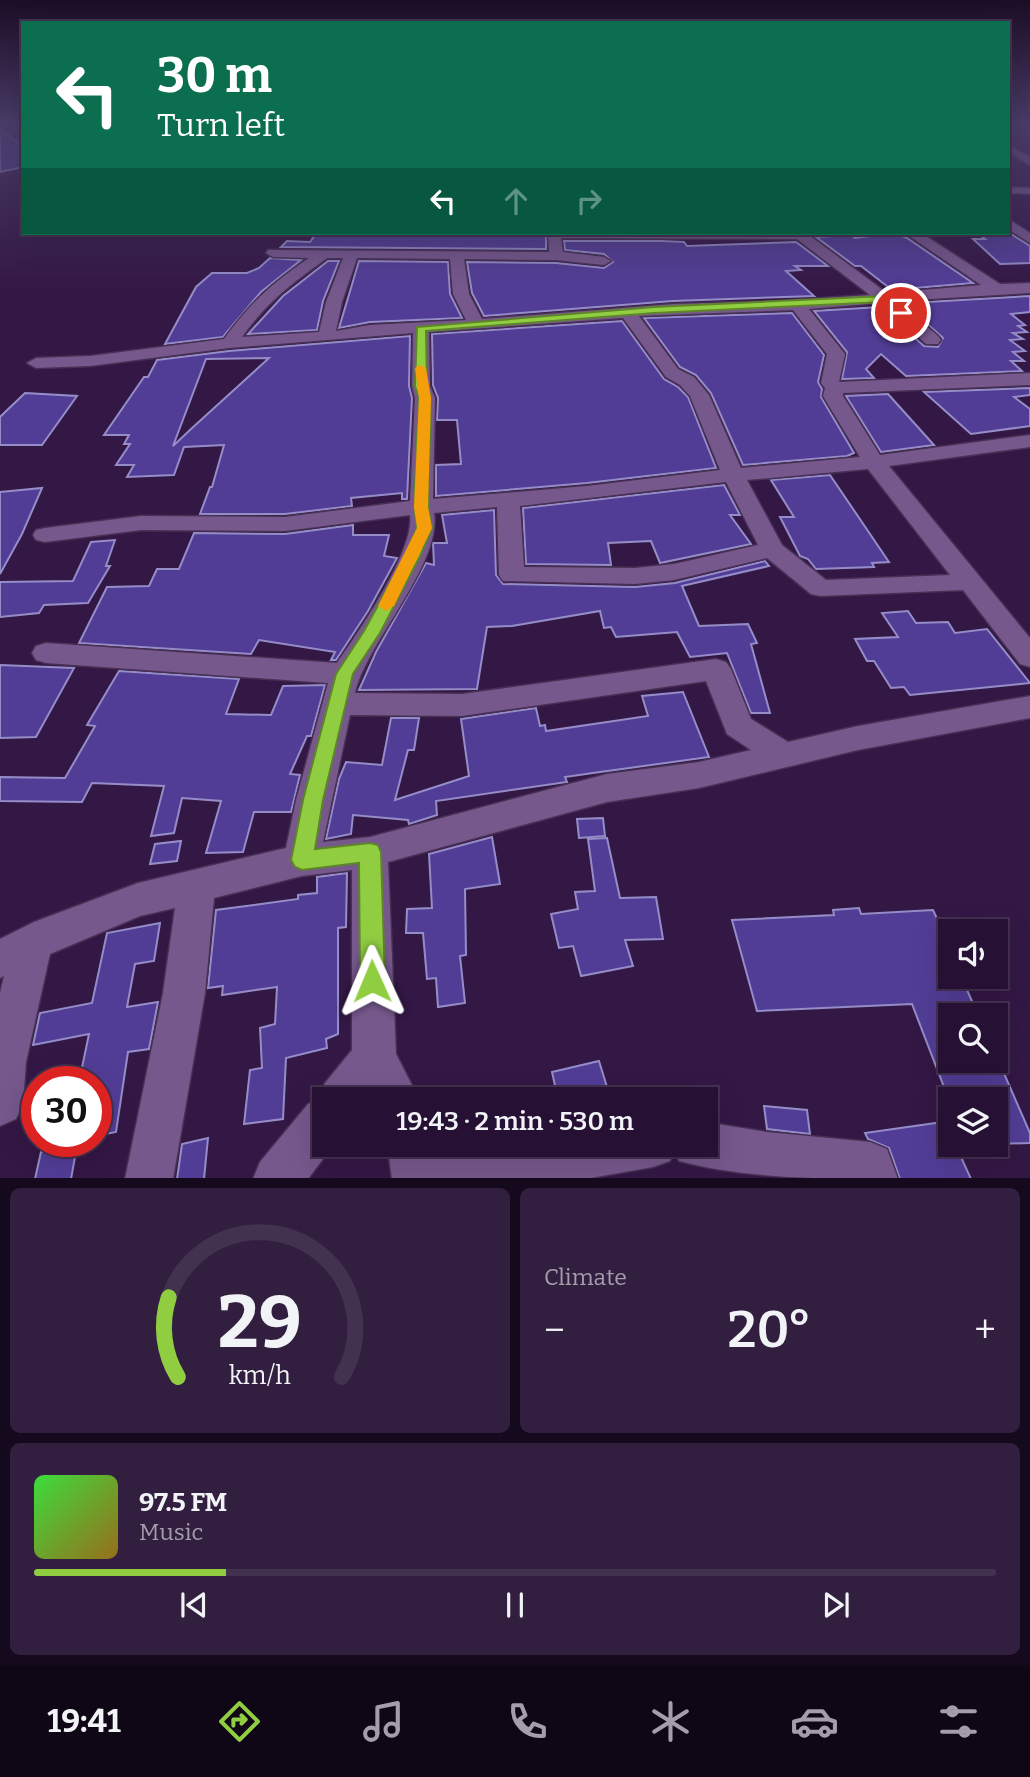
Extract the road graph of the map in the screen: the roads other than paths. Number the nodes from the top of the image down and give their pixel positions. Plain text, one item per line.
1 (1010, 190) edge
2 (1030, 191) edge
3 (1010, 224) edge
4 (554, 235) edge
5 (800, 235) edge
6 (915, 235) edge
7 (414, 238) dead end
8 (1030, 239) edge
9 (273, 253) dead end
10 (324, 254) junction
11 (351, 254) junction
12 (403, 255) junction
13 (457, 256) junction
14 (556, 256) junction
15 (604, 261) dead end
16 (996, 288) junction
17 (1030, 288) edge
18 (885, 299) junction
19 (797, 305) junction
20 (629, 314) junction
21 (477, 325) junction
22 (421, 329) junction
23 (326, 337) junction
24 (932, 340) dead end
25 (229, 343) junction
26 (36, 363) dead end
27 (1030, 379) edge
28 (834, 388) junction
29 (1030, 441) edge
30 (874, 462) junction
31 (733, 475) junction
32 (508, 498) junction
33 (421, 507) junction
34 (45, 535) dead end
35 (772, 549) junction
36 (972, 582) junction
37 (46, 653) dead end
38 (1030, 657) edge
39 (345, 674) junction
40 (338, 704) junction
41 (1030, 707) edge
42 (784, 755) junction
43 (370, 852) junction
44 (302, 860) junction
45 (197, 885) junction
46 (16, 952) edge
47 (374, 1058) junction
48 (351, 1087) edge
49 (390, 1087) edge
50 (0, 1103) edge
51 (312, 1135) edge
52 (718, 1148) edge
53 (572, 1157) edge
54 (414, 1164) edge
55 (149, 1178) edge
56 (277, 1178) edge
57 (874, 1178) edge

1 - 2 street
3 - 8 street
4 - 14 street
5 - 18 street
6 - 16 street
7 - 12 street
9 - 10 street
10 - 11 street
10 - 25 street
11 - 12 street
11 - 23 street
12 - 13 street
13 - 14 street
13 - 21 street
14 - 15 street
16 - 17 street
16 - 18 street
18 - 19 street
18 - 24 street
19 - 20 street
19 - 28 street
20 - 21 street
20 - 31 street
21 - 22 street
22 - 23 street
22 - 33 street
23 - 25 street
25 - 26 street
27 - 28 street
28 - 30 street
29 - 30 street
30 - 31 street
30 - 36 street
31 - 32 street
31 - 35 street
32 - 33 street
32 - 35 street
33 - 34 street
33 - 39 street
35 - 36 street
36 - 38 street
37 - 39 street
39 - 40 street
40 - 42 street
40 - 44 street
41 - 42 street
42 - 43 street
43 - 44 street
43 - 47 street
44 - 45 street
45 - 46 street
45 - 55 street
46 - 50 street
47 - 48 street
47 - 49 street
51 - 56 street
52 - 57 street
53 - 54 street

